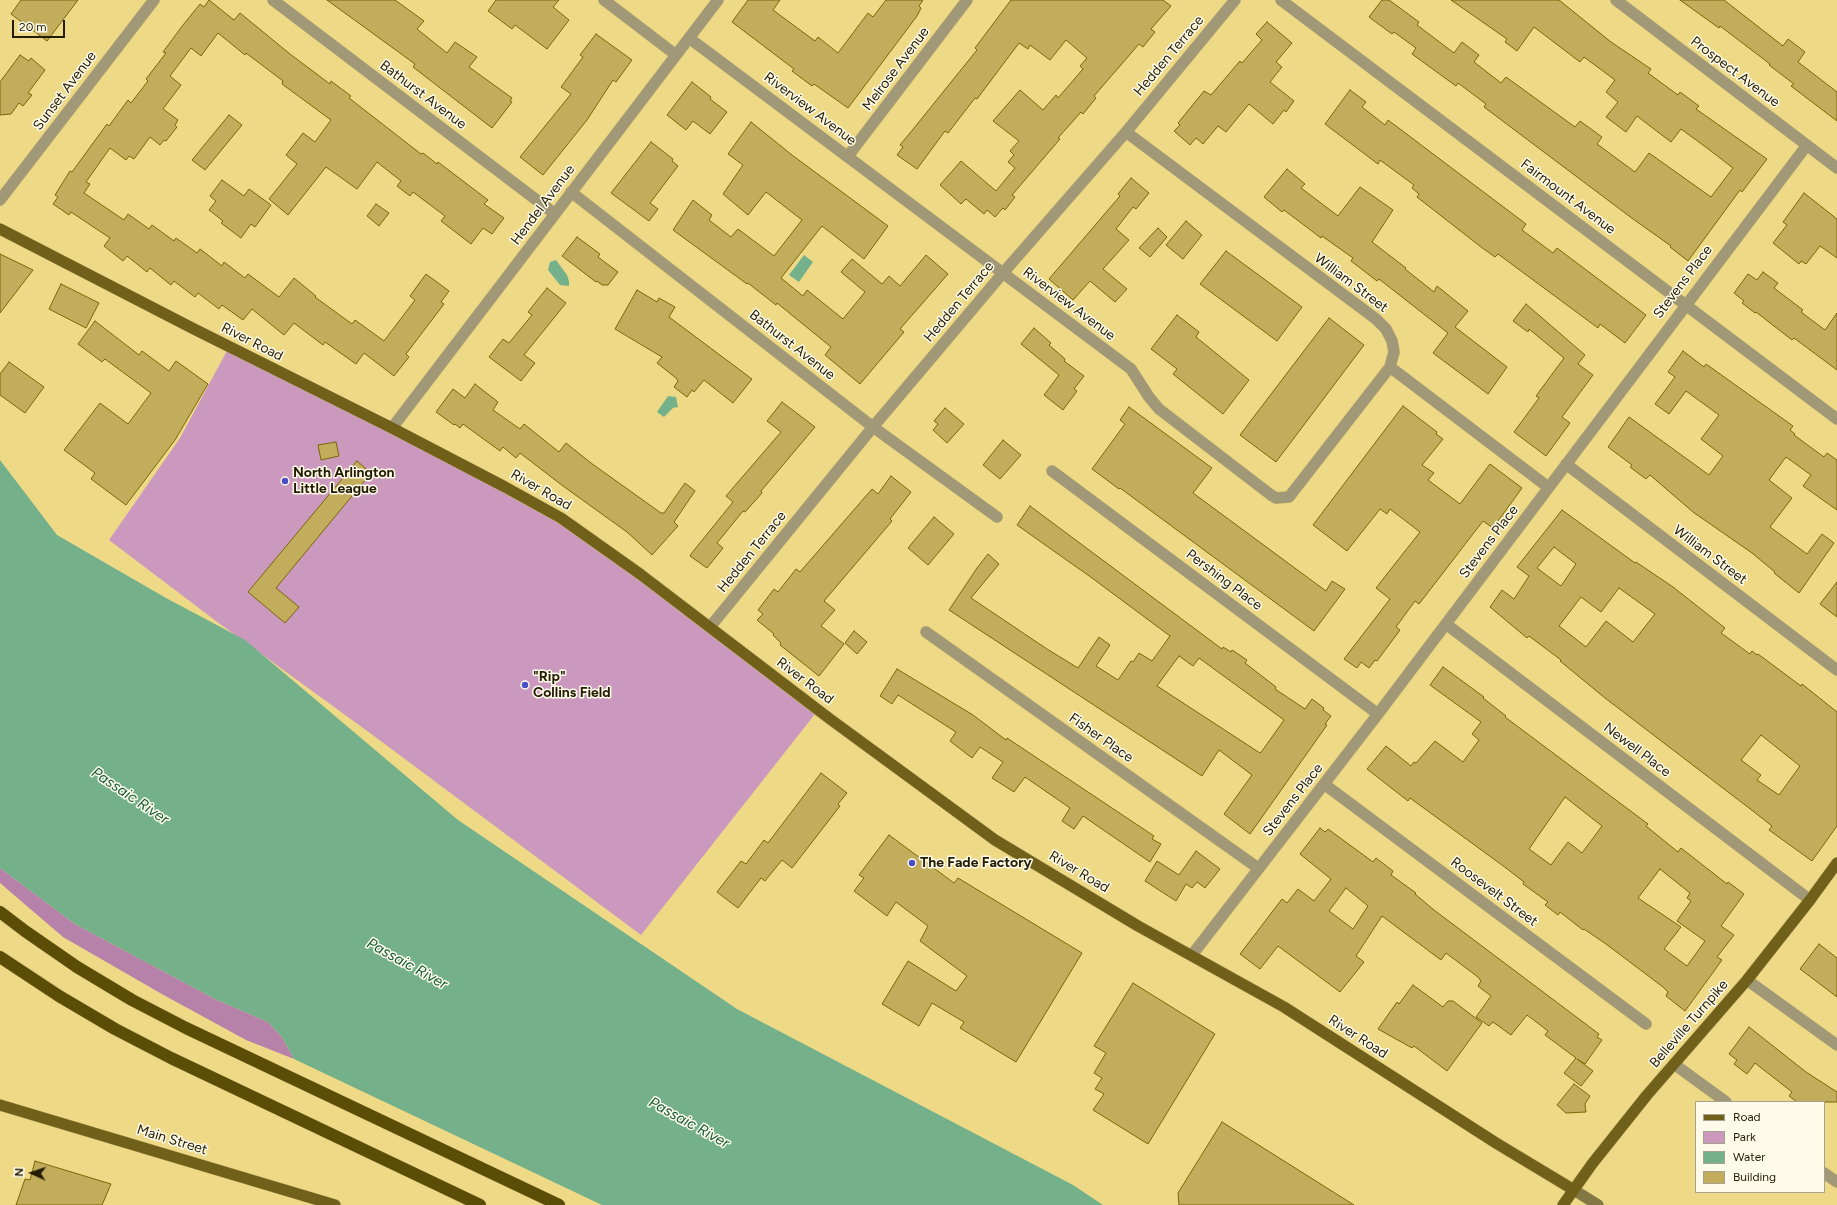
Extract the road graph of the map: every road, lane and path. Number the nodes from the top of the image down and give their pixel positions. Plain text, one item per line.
1 (154, 0) edge
2 (273, 0) edge
3 (604, 0) edge
4 (718, 0) edge
5 (967, 0) edge
6 (1235, 0) edge
7 (1281, 0) edge
8 (1616, 0) edge
9 (689, 38) junction
10 (676, 55) junction
11 (1126, 132) junction
12 (1806, 145) junction
13 (848, 156) junction
14 (1837, 168) edge
15 (571, 192) junction
16 (0, 200) edge
17 (554, 214) junction
18 (0, 229) edge
19 (1003, 273) junction
20 (1685, 303) junction
21 (1390, 367) junction
22 (1837, 419) edge
23 (873, 427) junction
24 (392, 428) junction
25 (1566, 464) junction
26 (1052, 471) dead end
27 (1548, 487) junction
28 (998, 517) dead end
29 (1446, 624) junction
30 (710, 627) junction
31 (926, 632) dead end
32 (1837, 670) edge
33 (1378, 714) junction
34 (1324, 784) junction
35 (1837, 863) edge
36 (1258, 868) junction
37 (1810, 900) junction
38 (0, 912) edge
39 (1192, 955) junction
40 (0, 957) edge
41 (1747, 980) junction
42 (1646, 1024) dead end
43 (1837, 1045) edge
44 (1674, 1064) junction
45 (1725, 1101) edge
46 (0, 1105) edge
47 (1825, 1174) edge
48 (1837, 1182) edge
49 (1574, 1190) junction
50 (335, 1205) edge
51 (480, 1205) edge
52 (559, 1205) edge
53 (1563, 1205) edge
54 (1598, 1205) edge

1 - 16 street, Sunset Avenue
2 - 17 street, Bathurst Avenue
3 - 10 street
4 - 9 street, Hendel Avenue
5 - 13 street, Melrose Avenue
6 - 11 street, Hedden Terrace
7 - 20 street, Fairmount Avenue
8 - 12 street, Prospect Avenue
9 - 10 street, Hendel Avenue
9 - 13 street, Riverview Avenue
10 - 15 street, Hendel Avenue
11 - 19 street, Hedden Terrace
11 - 21 street, William Street
12 - 14 street, Prospect Avenue
12 - 20 street, Stevens Place
13 - 19 street, Riverview Avenue
15 - 17 street, Hendel Avenue
15 - 23 street, Bathurst Avenue
17 - 24 street, Hendel Avenue
18 - 24 main road, River Road
19 - 21 street, Riverview Avenue
19 - 23 street, Hedden Terrace
20 - 22 street, Fairmount Avenue
20 - 25 street, Stevens Place
21 - 27 street
23 - 28 street, Bathurst Avenue
23 - 30 street, Hedden Terrace
24 - 30 main road, River Road
25 - 27 street, Stevens Place
25 - 32 street, William Street
26 - 33 street, Pershing Place
27 - 29 street, Stevens Place
29 - 33 street, Stevens Place
29 - 37 street, Newell Place
30 - 39 main road, River Road
31 - 36 street, Fisher Place
33 - 34 street, Stevens Place
34 - 36 street, Stevens Place
34 - 42 street, Roosevelt Street
35 - 37 main road, Belleville Turnpike
36 - 39 street, Stevens Place
37 - 41 main road, Belleville Turnpike
38 - 52 highway
39 - 49 main road, River Road
40 - 51 highway
41 - 43 street
41 - 44 main road, Belleville Turnpike
44 - 45 street
44 - 49 main road, Belleville Turnpike
46 - 50 main road, Main Street
47 - 48 street
49 - 53 main road, Belleville Turnpike
49 - 54 main road

